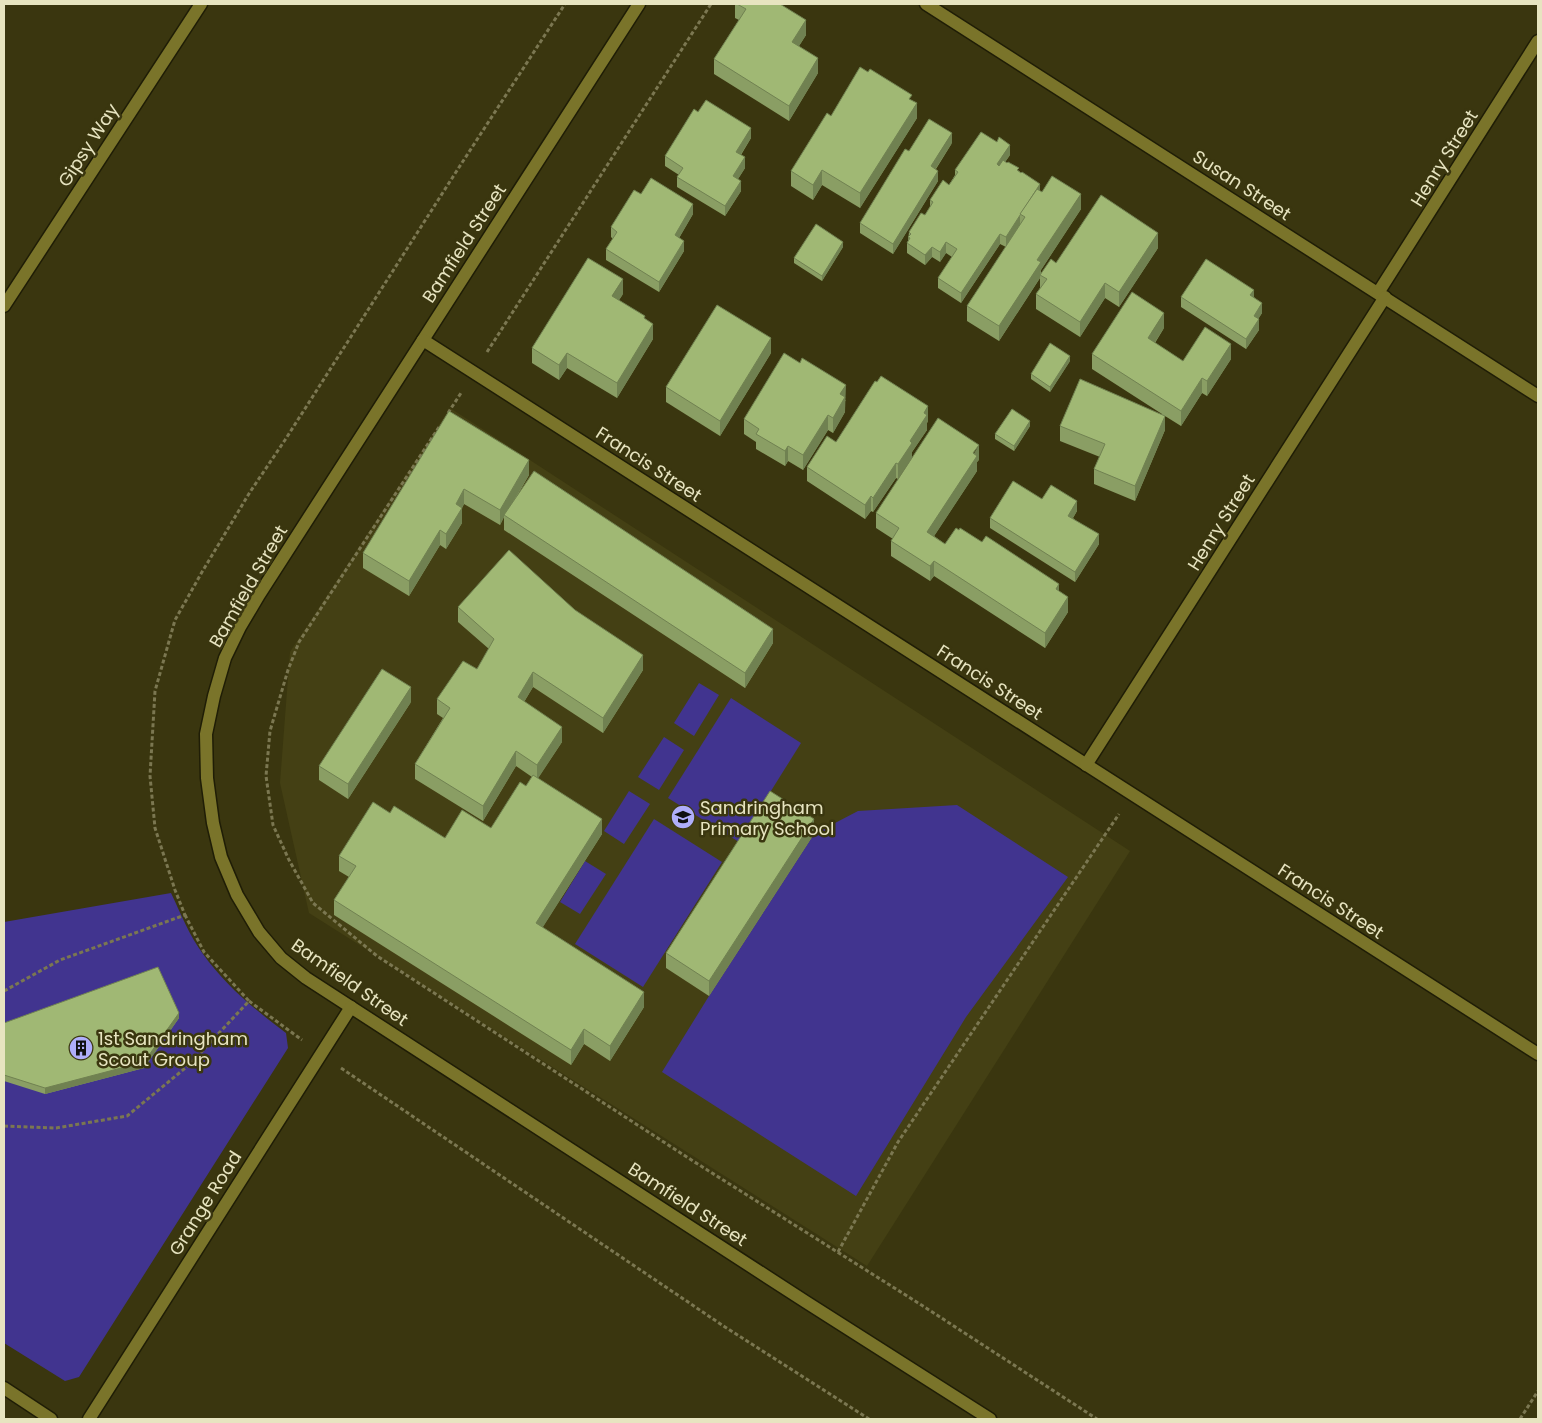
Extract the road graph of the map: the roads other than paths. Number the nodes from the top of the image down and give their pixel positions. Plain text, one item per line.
1 (201, 4) edge
2 (639, 4) edge
3 (926, 4) edge
4 (1538, 41) edge
5 (1382, 295) junction
6 (4, 306) edge
7 (423, 340) junction
8 (1538, 396) edge
9 (1086, 765) junction
10 (351, 1007) junction
11 (1538, 1054) edge
12 (4, 1388) edge
13 (51, 1419) edge
14 (89, 1419) edge
15 (990, 1419) edge

1 - 6 street, Gipsy Way
2 - 7 street, Bamfield Street
3 - 5 street, Susan Street
4 - 5 street, Henry Street
5 - 8 street, Susan Street
5 - 9 street, Henry Street
7 - 9 street, Francis Street
7 - 10 street, Bamfield Street
9 - 11 street, Francis Street
10 - 14 street, Grange Road
10 - 15 street, Bamfield Street
12 - 13 street

